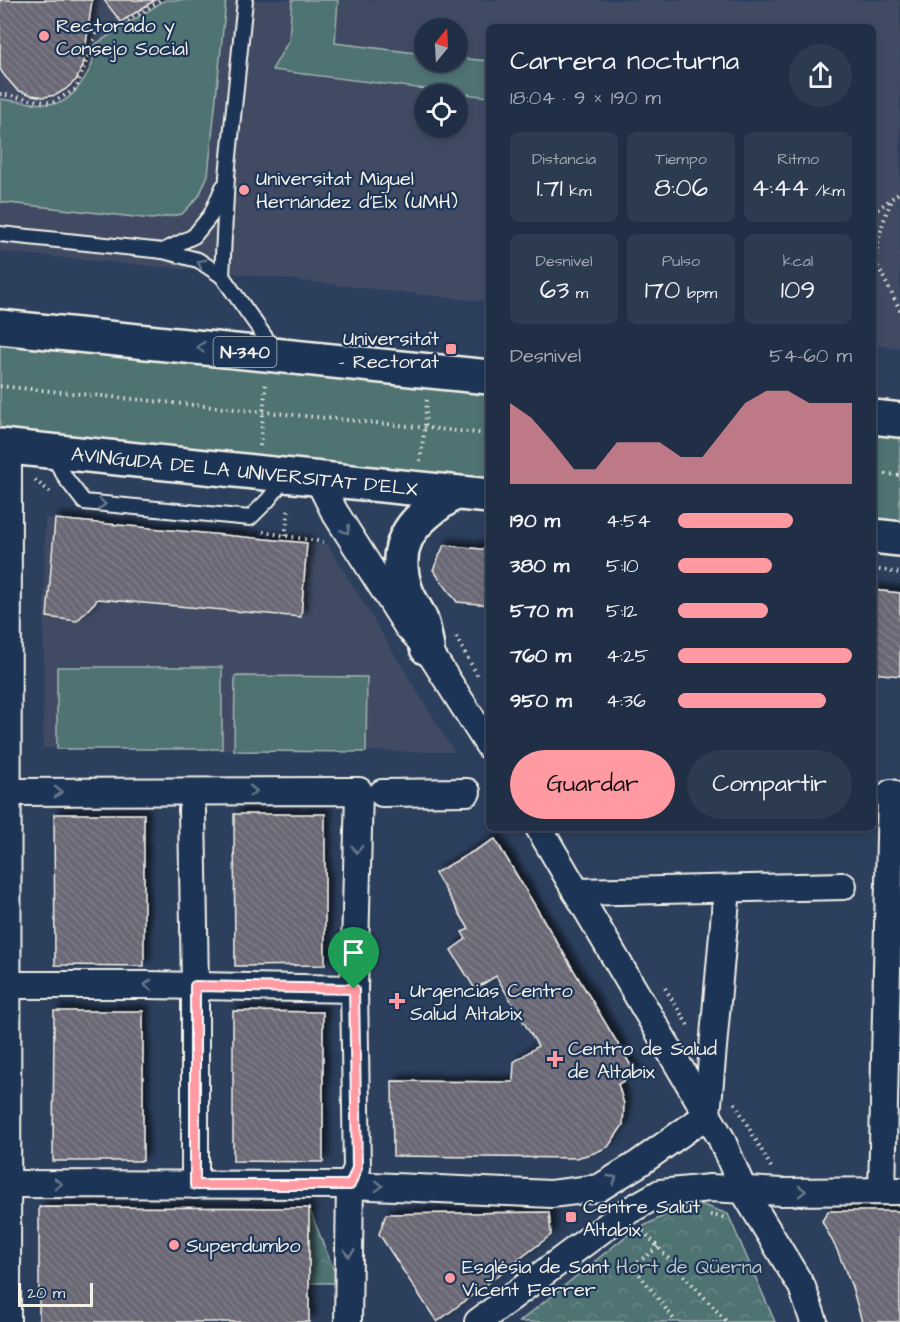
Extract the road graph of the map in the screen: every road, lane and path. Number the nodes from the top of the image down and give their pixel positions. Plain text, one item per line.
1 (160, 0) edge
2 (245, 0) edge
3 (0, 94) edge
4 (227, 177) junction
5 (900, 192) edge
6 (893, 198) junction
7 (876, 211) edge
8 (0, 234) edge
9 (876, 250) edge
10 (163, 251) junction
11 (876, 263) edge
12 (222, 276) junction
13 (900, 310) edge
14 (0, 327) edge
15 (272, 367) junction
16 (486, 377) edge
17 (0, 386) edge
18 (427, 395) dead end
19 (263, 412) junction
20 (876, 417) edge
21 (900, 420) edge
22 (425, 427) junction
23 (486, 434) edge
24 (4, 446) edge
25 (50, 451) junction
26 (260, 453) dead end
27 (418, 472) dead end
28 (876, 473) edge
29 (900, 475) edge
30 (298, 486) junction
31 (454, 493) junction
32 (486, 496) edge
33 (253, 530) dead end
34 (285, 536) junction
35 (876, 536) edge
36 (900, 539) edge
37 (330, 543) dead end
38 (876, 569) edge
39 (900, 573) edge
40 (4, 602) edge
41 (427, 648) junction
42 (486, 741) edge
43 (4, 792) edge
44 (370, 792) junction
45 (468, 792) dead end
46 (888, 793) edge
47 (192, 810) dead end
48 (541, 831) edge
49 (843, 886) dead end
50 (727, 889) junction
51 (576, 892) junction
52 (4, 985) edge
53 (195, 986) junction
54 (354, 989) junction
55 (707, 1115) junction
56 (4, 1184) edge
57 (195, 1185) junction
58 (350, 1185) junction
59 (743, 1190) junction
60 (891, 1191) edge
61 (706, 1215) dead end
62 (727, 1218) dead end
63 (638, 1225) dead end
64 (658, 1247) junction
65 (7, 1322) edge
66 (348, 1322) edge
67 (478, 1322) edge
68 (676, 1322) edge
69 (727, 1322) edge
70 (814, 1322) edge

1 - 3 path
2 - 4 lane
4 - 10 lane
4 - 12 lane
5 - 6 path
6 - 7 path
6 - 9 path
8 - 10 lane
12 -> 10 lane
11 - 13 path
12 - 15 lane
15 -> 14 highway, N-340
15 - 16 highway, N-340
15 - 19 path
17 - 19 path
18 - 22 path
19 - 22 path
19 - 26 path
20 - 21 highway
22 - 23 path
22 - 27 path
24 - 25 highway, AVINGUDA DE LA UNIVERSITAT D'ELX
24 - 40 street
25 - 30 highway, AVINGUDA DE LA UNIVERSITAT D'ELX
25 -> 30 lane
28 - 29 path
30 - 31 highway, AVINGUDA DE LA UNIVERSITAT D'ELX
30 - 34 path
30 -> 41 street
31 - 32 highway, AVINGUDA DE LA UNIVERSITAT D'ELX
31 - 41 highway
33 - 34 path
34 - 37 path
35 - 36 highway
38 - 39 path
40 - 43 street
41 - 42 street
43 -> 44 street
43 - 52 street
44 - 45 street
44 -> 54 street
46 - 60 street
47 - 53 street
48 - 51 street
49 - 50 street
50 - 51 street
50 - 55 street
51 - 55 street
53 -> 52 street
52 - 56 street
53 - 54 street
53 - 57 street
54 - 58 street
58 -> 55 street
55 - 59 street
56 -> 57 street
56 - 65 street
57 - 58 street
58 -> 66 street
59 -> 60 street
59 - 67 street
59 - 70 street
61 - 62 path
63 - 64 path
64 - 68 path
64 - 69 path

